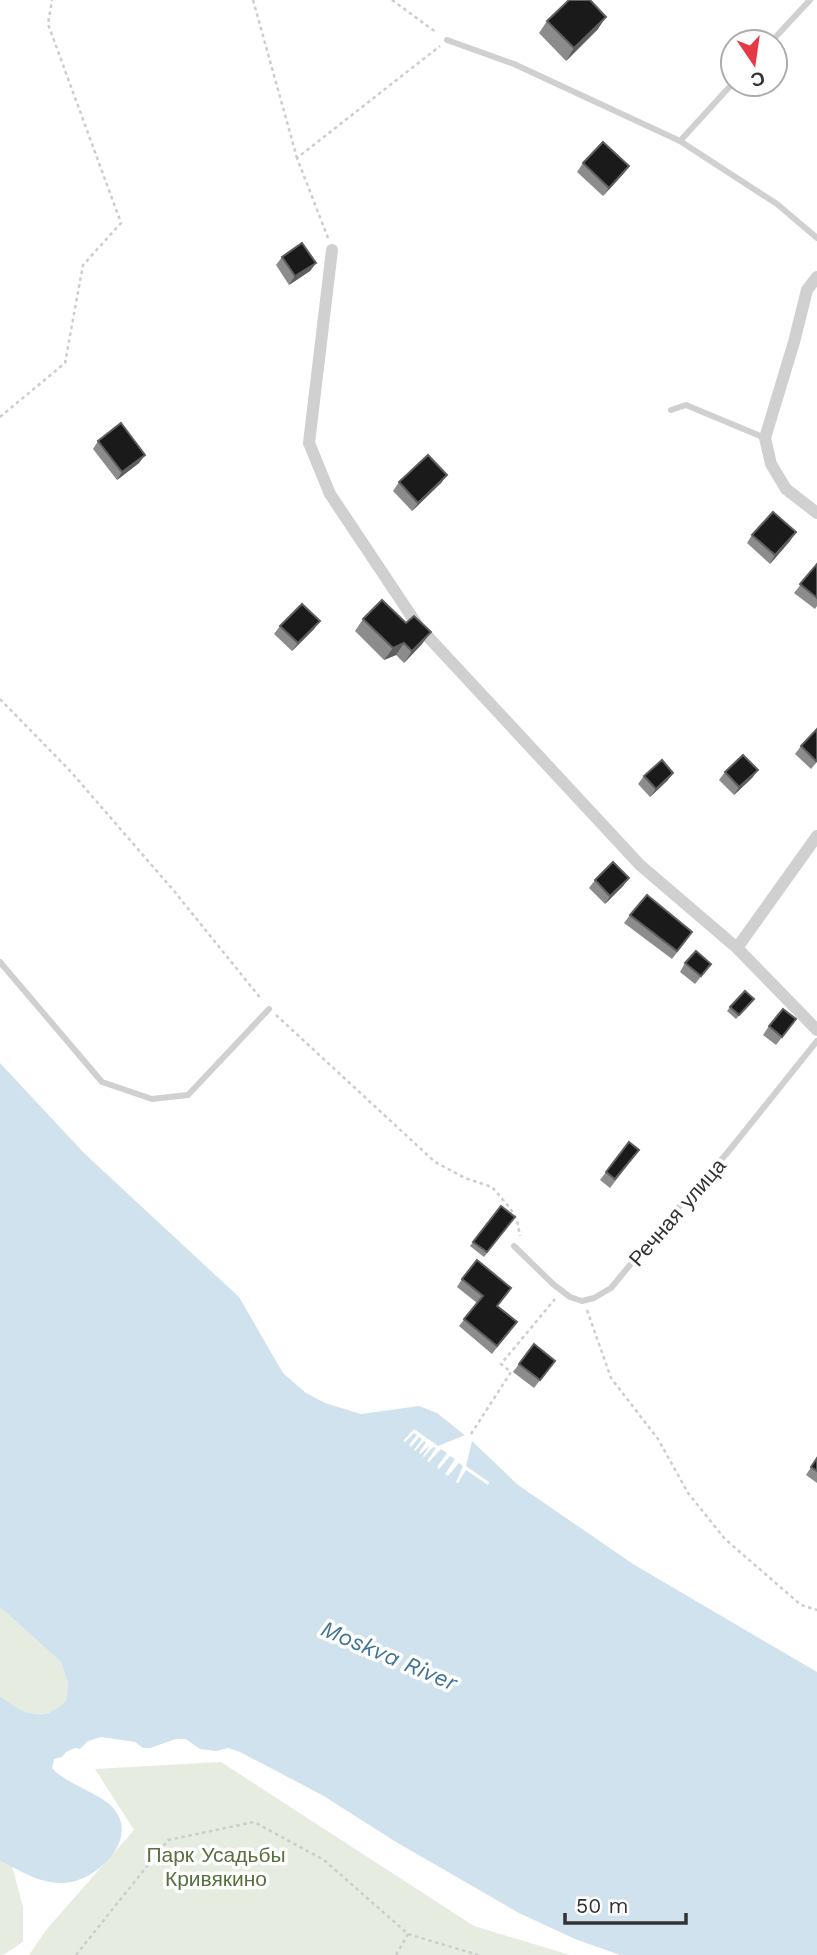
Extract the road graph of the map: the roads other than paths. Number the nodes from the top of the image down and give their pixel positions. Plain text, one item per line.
1 (810, 0) edge
2 (784, 28) edge
3 (447, 40) road end
4 (719, 98) edge
5 (680, 141) junction
6 (817, 238) edge
7 (332, 250) road end
8 (817, 277) edge
9 (671, 410) dead end
10 (765, 438) junction
11 (817, 513) edge
12 (817, 836) edge
13 (737, 948) junction
14 (0, 962) edge
15 (269, 1009) road end
16 (817, 1030) edge
17 (817, 1041) edge
18 (514, 1246) dead end

1 - 2 lane
3 - 5 lane
4 - 5 lane
5 - 6 lane
7 - 13 street
8 - 10 street
9 - 10 lane
10 - 11 street
12 - 13 street
13 - 16 street
14 - 15 lane
17 - 18 lane, Речная улица

